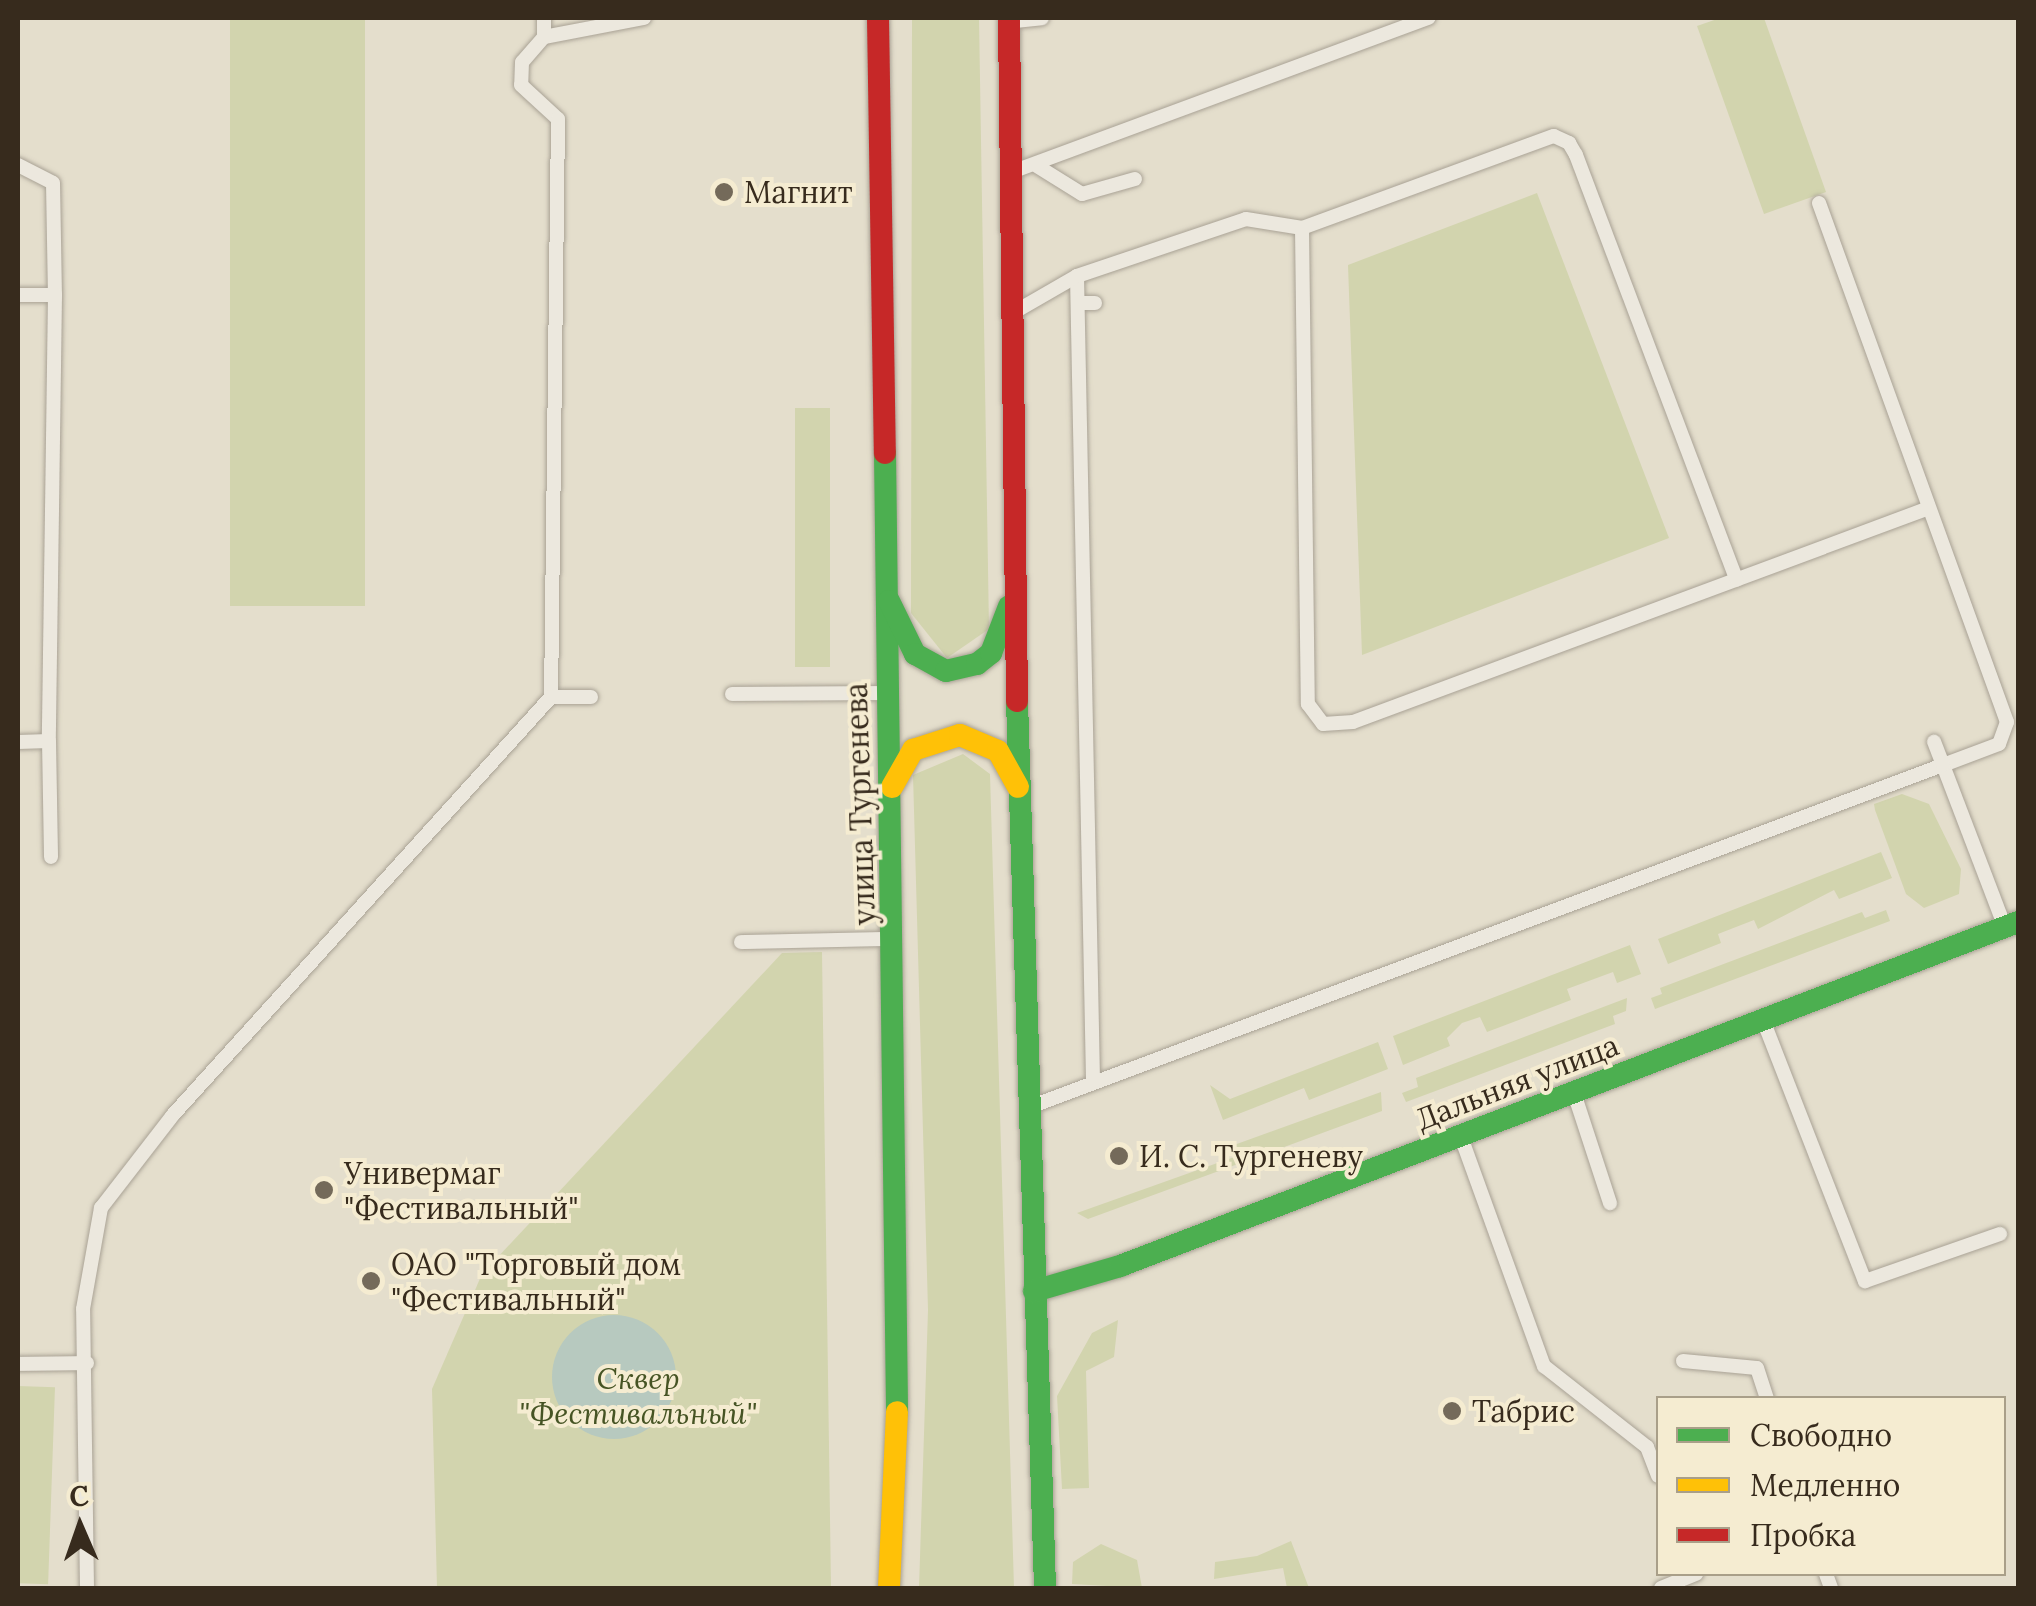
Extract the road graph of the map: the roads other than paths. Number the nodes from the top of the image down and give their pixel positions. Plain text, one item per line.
1 (544, 18) edge
2 (644, 18) edge
3 (878, 18) edge
4 (1042, 18) edge
5 (1429, 18) edge
6 (1009, 20) edge
7 (544, 37) junction
8 (18, 165) edge
9 (1038, 166) junction
10 (1011, 170) junction
11 (1135, 178) dead end
12 (1819, 203) dead end
13 (1302, 228) junction
14 (1077, 276) junction
15 (18, 294) edge
16 (55, 295) junction
17 (1078, 303) junction
18 (1096, 303) dead end
19 (1013, 312) junction
20 (1930, 508) junction
21 (1737, 580) junction
22 (1016, 582) junction
23 (882, 585) junction
24 (887, 693) junction
25 (732, 694) dead end
26 (551, 697) junction
27 (590, 697) dead end
28 (49, 741) junction
29 (18, 742) edge
30 (1934, 742) dead end
31 (1943, 766) junction
32 (892, 787) junction
33 (1018, 787) junction
34 (51, 856) dead end
35 (2012, 925) edge
36 (894, 939) junction
37 (741, 942) dead end
38 (1763, 1020) junction
39 (1093, 1082) junction
40 (1574, 1092) junction
41 (1028, 1108) junction
42 (1460, 1136) junction
43 (1610, 1203) dead end
44 (2000, 1234) dead end
45 (1034, 1291) junction
46 (1684, 1361) dead end
47 (18, 1364) edge
48 (87, 1364) junction
49 (1766, 1396) edge
50 (1656, 1470) edge
51 (1691, 1576) edge
52 (1048, 1587) edge
53 (87, 1588) edge
54 (888, 1588) edge
55 (1661, 1588) edge

1 - 7 lane
2 - 7 lane
3 - 23 main road, улица Тургенева
4 - 6 lane
5 - 9 lane
6 - 10 main road
7 - 26 lane
8 - 16 lane
9 - 10 lane
9 - 11 lane
10 - 19 main road
12 - 20 lane
13 - 14 lane
13 - 21 lane
13 - 21 lane
14 - 17 lane
14 - 19 lane
15 - 16 lane
16 - 28 lane
17 - 18 lane
17 - 39 lane
19 - 22 main road
20 - 21 lane
20 - 31 lane
22 - 23 main road
22 - 33 main road
23 - 24 main road, улица Тургенева
24 - 25 lane
24 - 32 main road, улица Тургенева
26 - 27 lane
26 - 48 lane
28 - 29 lane
28 - 34 lane
30 - 31 lane
31 - 35 lane
31 - 39 lane
32 - 33 main road
32 - 36 main road, улица Тургенева
33 - 41 main road
35 - 38 main road, Дальняя улица
36 - 37 lane
36 - 54 main road, улица Тургенева
38 - 40 main road, Дальняя улица
38 - 44 lane
39 - 41 lane
40 - 42 main road, Дальняя улица
40 - 43 lane
41 - 45 main road
42 - 45 main road, Дальняя улица
42 - 50 lane
45 - 52 main road
46 - 49 lane
47 - 48 lane
48 - 53 lane
51 - 55 lane

